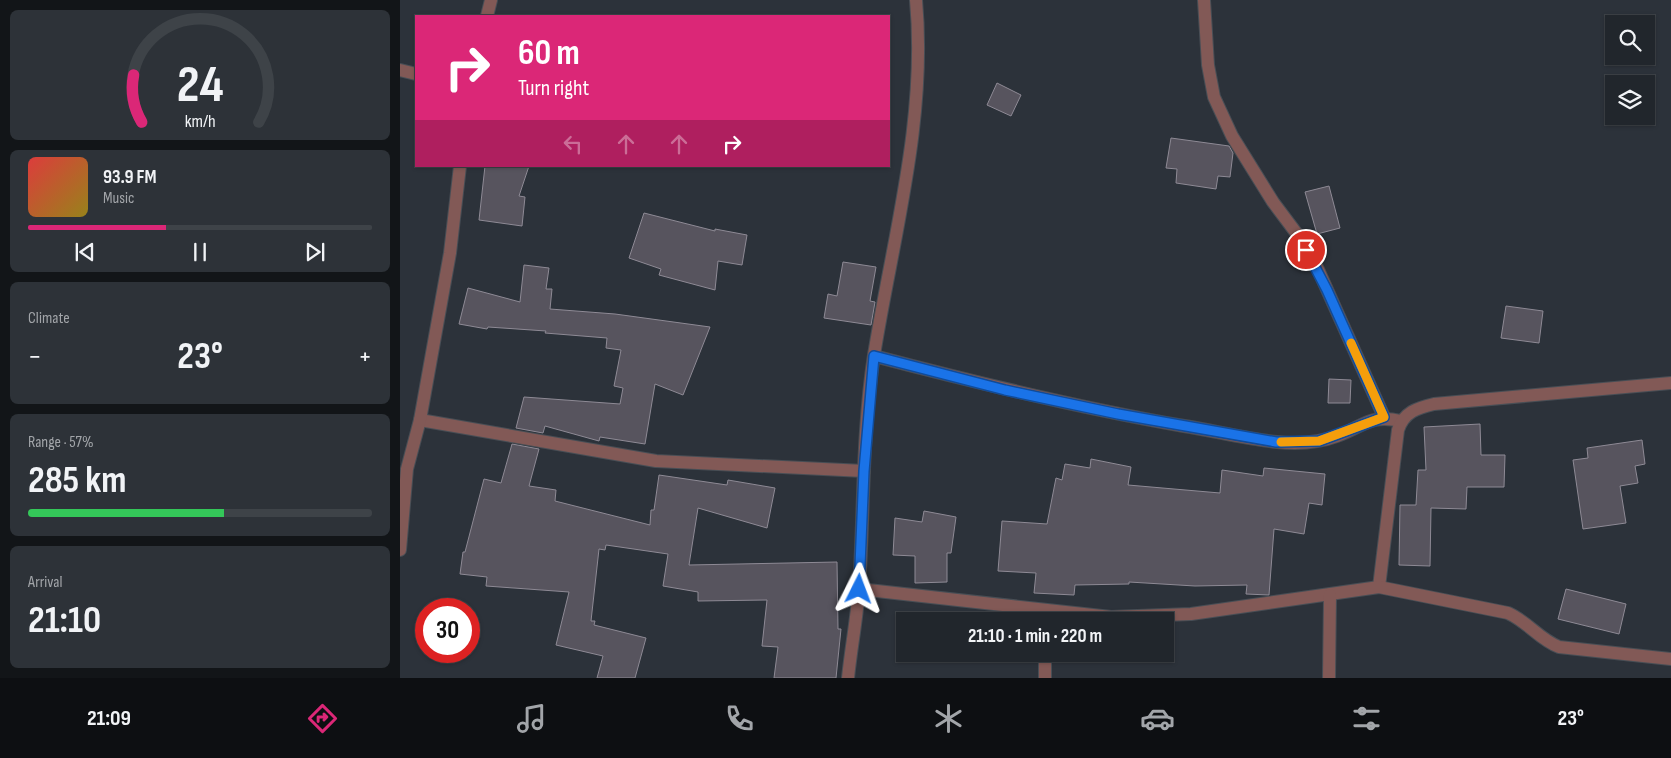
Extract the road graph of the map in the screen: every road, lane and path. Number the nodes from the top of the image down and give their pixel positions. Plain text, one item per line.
1 (491, 0) edge
2 (916, 0) edge
3 (1204, 0) edge
4 (487, 15) edge
5 (400, 70) edge
6 (415, 74) edge
7 (460, 167) edge
8 (874, 356) junction
9 (1671, 383) edge
10 (1384, 417) junction
11 (420, 420) junction
12 (1401, 421) junction
13 (864, 471) junction
14 (400, 550) edge
15 (1379, 588) junction
16 (859, 589) junction
17 (1330, 595) junction
18 (1017, 612) edge
19 (1174, 615) edge
20 (1671, 659) edge
21 (1045, 662) edge
22 (848, 678) edge
23 (1045, 678) edge
24 (1329, 678) edge

1 - 4 street
2 - 8 street
3 - 10 street
5 - 6 street
7 - 11 street
8 - 10 street
8 - 13 street
9 - 12 street
10 - 12 street
11 - 13 street
11 - 14 street
12 - 15 street
13 - 16 street
15 - 17 street
15 - 20 street
16 - 18 street
16 - 22 street
17 - 19 street
17 - 24 street
21 - 23 street

